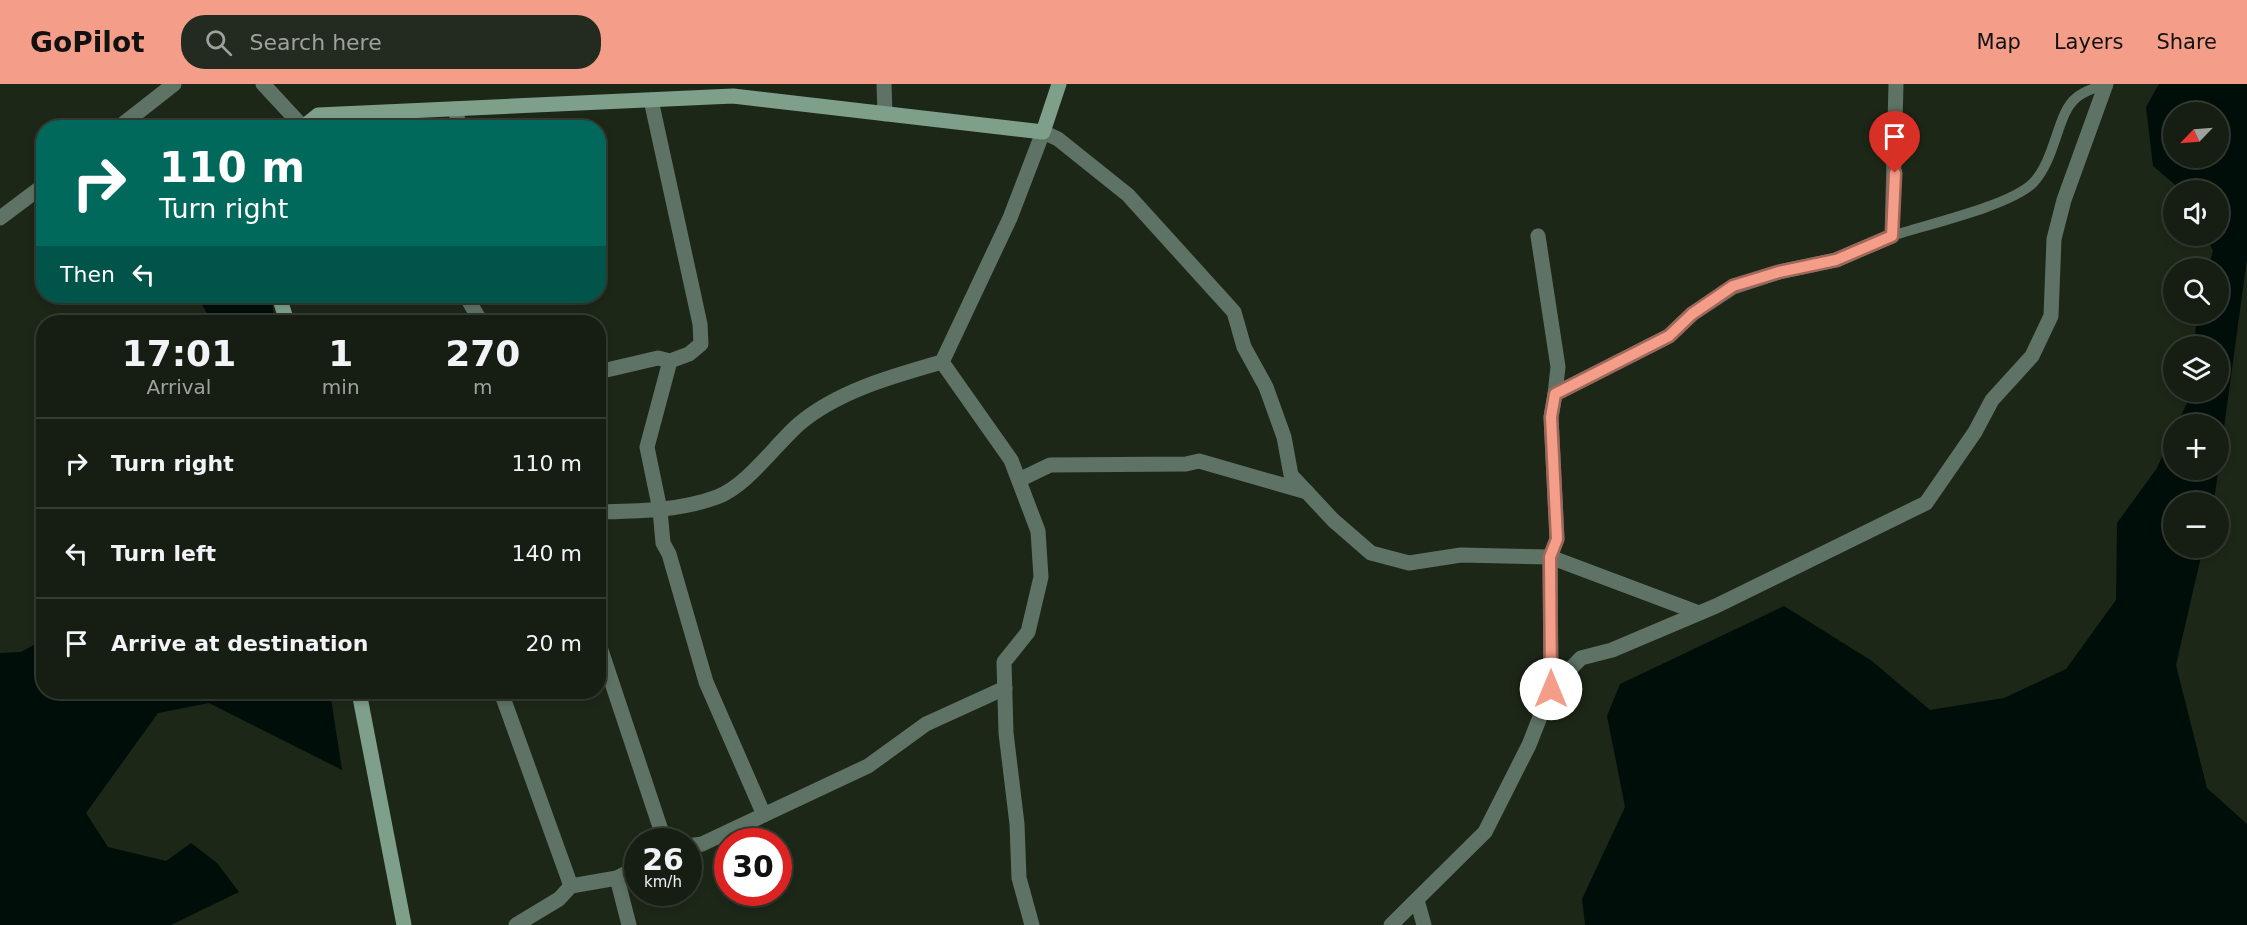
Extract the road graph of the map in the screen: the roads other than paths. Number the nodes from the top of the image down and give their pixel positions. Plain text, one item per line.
1 (174, 84) edge
2 (263, 84) edge
3 (884, 84) edge
4 (1059, 84) edge
5 (1896, 84) edge
6 (2105, 84) edge
7 (651, 100) junction
8 (455, 109) junction
9 (885, 114) junction
10 (128, 120) edge
11 (296, 120) edge
12 (311, 120) edge
13 (457, 120) edge
14 (1043, 132) junction
15 (36, 191) edge
16 (0, 218) edge
17 (1538, 236) dead end
18 (1892, 236) junction
19 (670, 361) junction
20 (942, 362) junction
21 (606, 370) edge
22 (1555, 394) junction
23 (1019, 480) junction
24 (1307, 492) junction
25 (660, 510) junction
26 (606, 512) edge
27 (1550, 557) junction
28 (1700, 613) junction
29 (606, 664) edge
30 (1005, 688) junction
31 (1551, 689) junction
32 (360, 699) edge
33 (504, 699) edge
34 (764, 815) junction
35 (660, 828) edge
36 (702, 844) edge
37 (624, 875) edge
38 (617, 879) junction
39 (571, 886) junction
40 (1417, 900) junction
41 (404, 925) edge
42 (516, 925) edge
43 (629, 925) edge
44 (1032, 925) edge
45 (1390, 925) edge
46 (1424, 925) edge

1 - 10 street
2 - 11 street
3 - 9 street
4 - 14 street
5 - 18 street
6 - 18 lane
6 - 28 street
7 - 8 street
7 - 9 street
7 - 19 street
8 - 12 street
8 - 13 street
9 - 14 street
14 - 20 street
14 - 24 street
15 - 16 street
17 - 22 street
18 - 22 street
19 - 21 street
19 - 25 street
20 - 23 street
20 - 25 street
22 - 27 street
23 - 24 street
23 - 30 street
24 - 27 street
25 - 26 street
25 - 34 street
27 - 28 street
27 - 31 street
28 - 31 street
29 - 35 street
30 - 34 street
30 - 44 street
31 - 40 street
32 - 41 street
33 - 39 street
34 - 36 street
37 - 38 street
38 - 39 street
38 - 43 street
39 - 42 street
40 - 45 street
40 - 46 street

